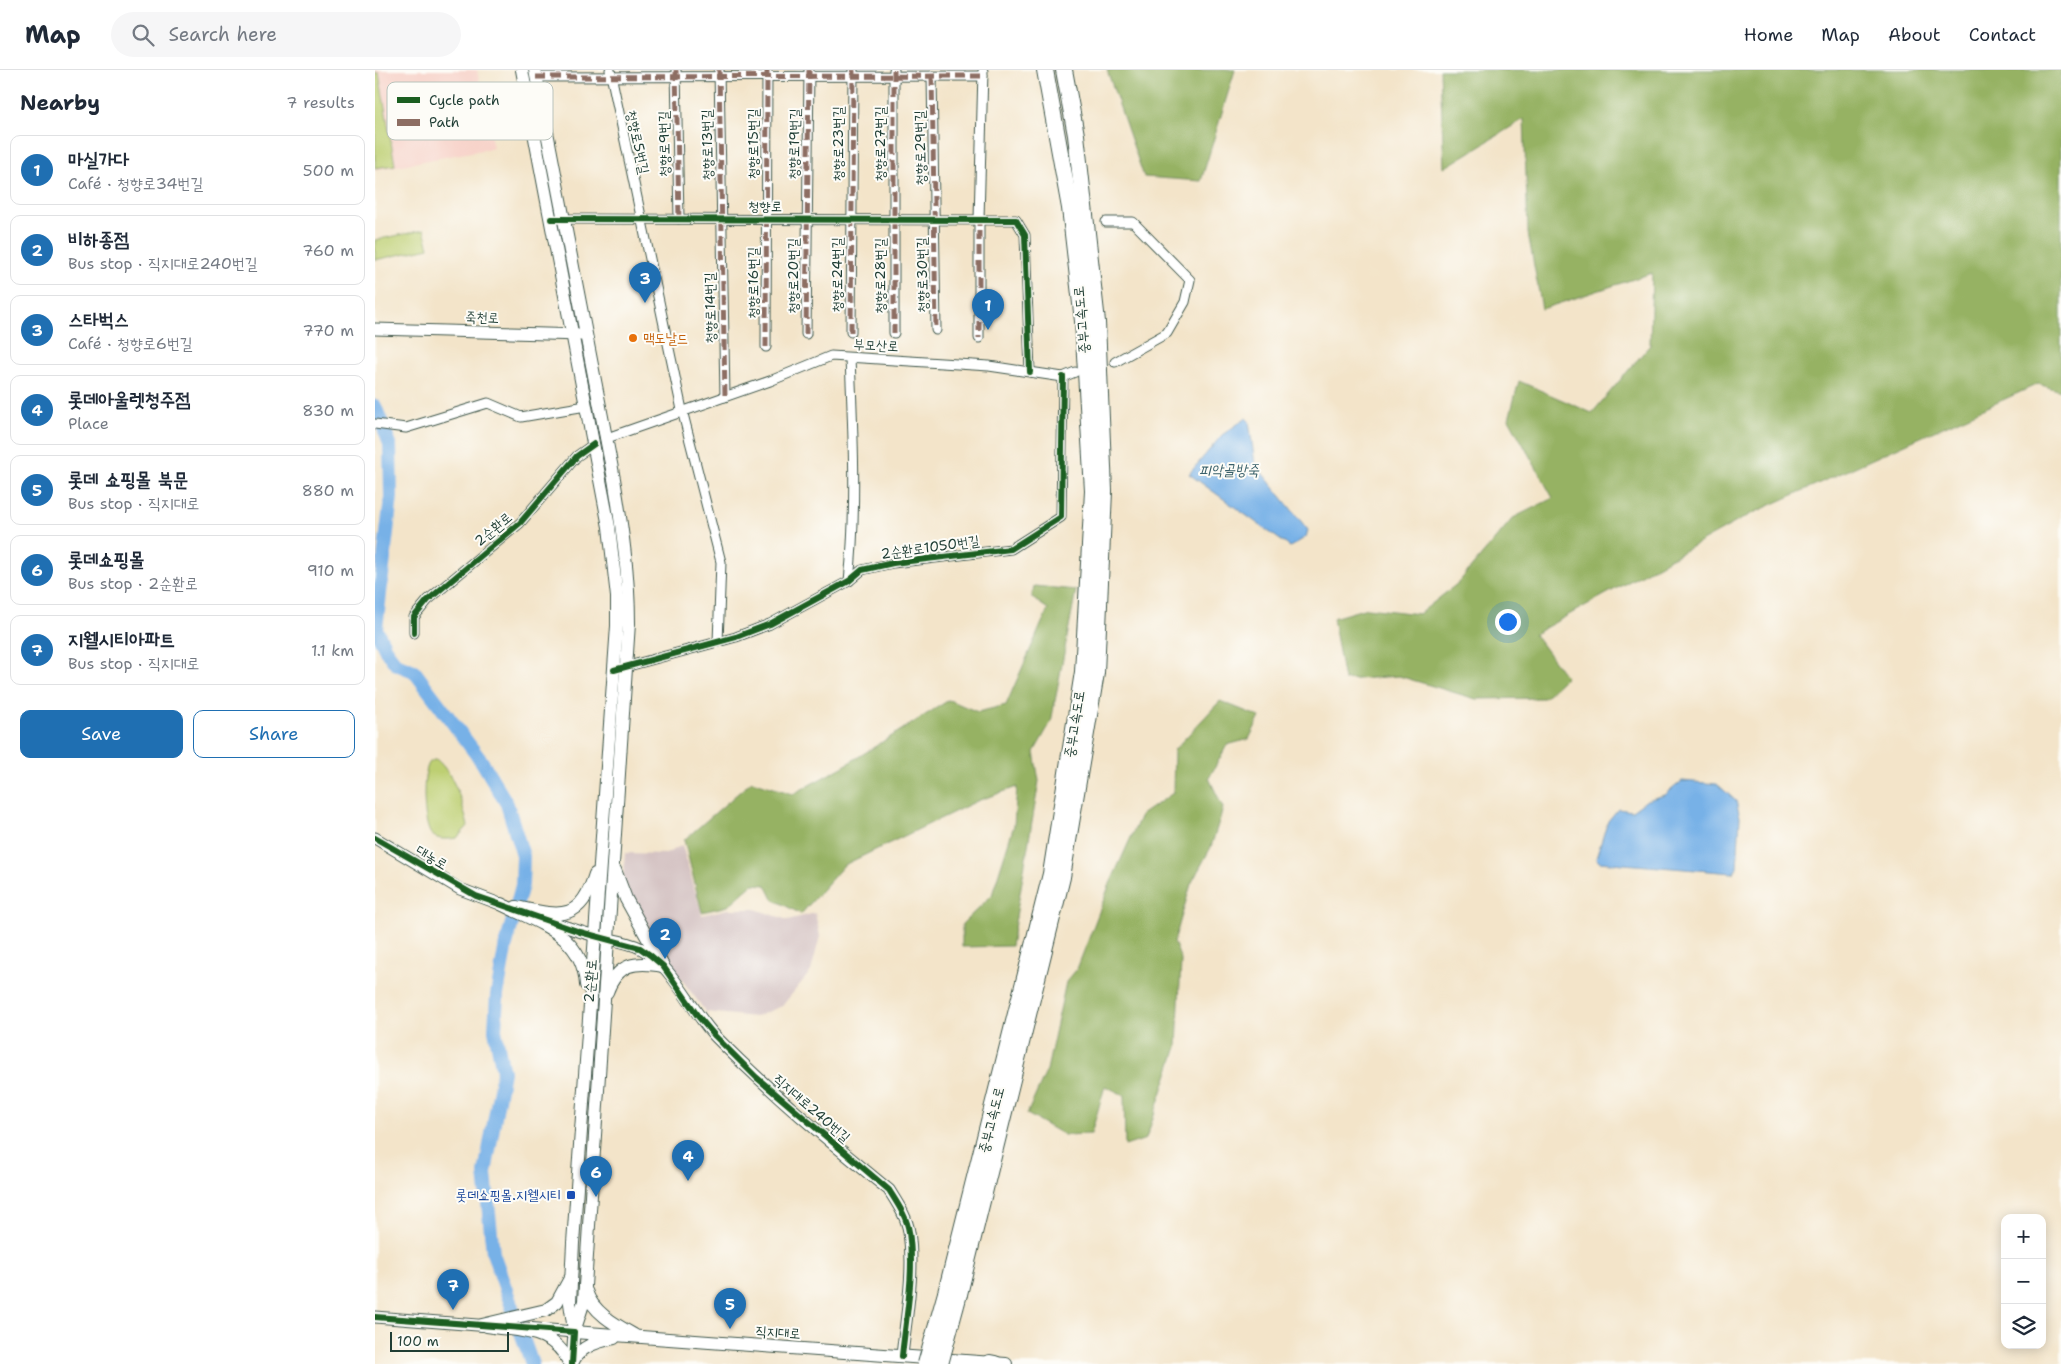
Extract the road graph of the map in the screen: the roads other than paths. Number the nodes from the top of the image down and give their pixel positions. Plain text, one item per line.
1 (1045, 70) edge
2 (1064, 70) edge
3 (536, 73) edge
4 (610, 73) edge
5 (677, 73) edge
6 (719, 73) edge
7 (767, 73) edge
8 (809, 73) edge
9 (853, 73) edge
10 (894, 73) edge
11 (983, 73) edge
12 (932, 76) junction
13 (536, 140) edge
14 (549, 140) edge
15 (551, 219) junction
16 (565, 219) junction
17 (640, 219) junction
18 (679, 219) junction
19 (722, 219) junction
20 (767, 219) junction
21 (807, 219) junction
22 (851, 219) junction
23 (894, 219) junction
24 (934, 219) junction
25 (979, 219) junction
26 (1106, 222) dead end
27 (375, 329) edge
28 (936, 330) dead end
29 (851, 332) dead end
30 (894, 333) dead end
31 (806, 334) dead end
32 (573, 335) junction
33 (587, 335) junction
34 (979, 338) dead end
35 (766, 348) dead end
36 (851, 358) junction
37 (1115, 362) dead end
38 (1029, 372) junction
39 (1075, 372) dead end
40 (1063, 377) junction
41 (725, 397) junction
42 (586, 406) junction
43 (682, 410) junction
44 (375, 424) edge
45 (607, 438) junction
46 (593, 444) junction
47 (849, 581) junction
48 (414, 633) dead end
49 (718, 642) junction
50 (620, 668) junction
51 (375, 838) edge
52 (602, 850) junction
53 (613, 864) junction
54 (501, 904) joint
55 (551, 922) junction
56 (602, 937) junction
57 (640, 948) junction
58 (654, 949) junction
59 (663, 966) junction
60 (603, 1002) junction
61 (587, 1036) junction
62 (571, 1273) junction
63 (585, 1288) junction
64 (952, 1294) junction
65 (375, 1317) edge
66 (488, 1326) junction
67 (574, 1332) junction
68 (545, 1333) junction
69 (636, 1337) junction
70 (902, 1356) junction
71 (571, 1364) edge
72 (926, 1364) edge
73 (941, 1364) edge
74 (997, 1364) edge

1 - 64 highway, 중부고속도로
2 - 64 highway, 중부고속도로
3 - 4 street
4 - 5 street
4 - 17 street, 청향로5번길
5 - 6 street
5 - 18 street, 청향로9번길
6 - 7 street
6 - 19 street, 청향로13번길
7 - 8 street
7 - 20 street, 청향로15번길
8 - 9 street
8 - 21 street, 청향로19번길
9 - 10 street
9 - 22 street, 청향로23번길
10 - 12 street
10 - 23 street, 청향로27번길
11 - 12 street
11 - 25 street
12 - 24 street, 청향로29번길
13 - 15 main road, 2순환로
14 - 16 main road, 2순환로
15 - 16 street, 청향로
15 - 32 main road, 2순환로
16 - 17 street, 청향로
16 - 33 main road, 2순환로
17 - 18 street, 청향로
17 - 43 street, 청향로5번길
18 - 19 street, 청향로
19 - 20 street, 청향로
19 - 41 street, 청향로14번길
20 - 21 street, 청향로
20 - 35 street, 청향로16번길
21 - 22 street, 청향로
21 - 31 street, 청향로20번길
22 - 23 street, 청향로
22 - 29 street, 청향로24번길
23 - 24 street, 청향로
23 - 30 street, 청향로28번길
24 - 25 street, 청향로
24 - 28 street, 청향로30번길
25 - 34 street
25 - 38 street, 청향로
26 - 37 street
27 - 32 street, 죽천로
32 - 33 street, 죽천로
32 - 42 main road, 2순환로
33 - 45 main road, 2순환로
36 - 38 street, 부모산로
36 - 41 street, 부모산로
36 - 47 street
38 - 40 street, 부모산로
39 - 40 street
40 - 47 street, 2순환로1050번길
41 - 43 street, 부모산로
42 - 44 street
42 - 46 main road, 2순환로
43 - 45 street, 부모산로
43 - 49 street
45 - 50 main road, 2순환로
46 - 48 street, 2순환로
46 - 50 main road, 2순환로
47 - 49 street, 2순환로1050번길
49 - 50 street, 2순환로1050번길
50 - 52 main road, 2순환로
50 - 53 main road, 2순환로
51 - 54 street, 대농로
52 - 55 main road
52 - 56 main road, 2순환로
53 - 56 main road, 2순환로
53 - 58 main road
54 - 55 main road
55 - 56 street, 직지대로240번길
55 - 61 main road
56 - 57 street, 직지대로240번길
56 - 60 main road, 2순환로
56 - 61 main road, 2순환로
57 - 58 street
57 - 59 street, 직지대로240번길
58 - 59 main road
59 - 60 main road
59 - 70 street, 직지대로240번길
60 - 63 main road, 2순환로
61 - 62 main road, 2순환로
62 - 66 main road
62 - 67 main road, 2순환로
63 - 67 main road, 2순환로
63 - 69 main road
64 - 72 highway, 중부고속도로, bridge
64 - 73 highway, 중부고속도로, bridge
65 - 66 street
66 - 68 main road
67 - 68 street, 직지대로
67 - 69 main road, 직지대로
67 - 71 street, 2순환로
68 - 71 main road
69 - 70 main road, 직지대로
69 - 71 main road
70 - 74 main road, 직지대로

